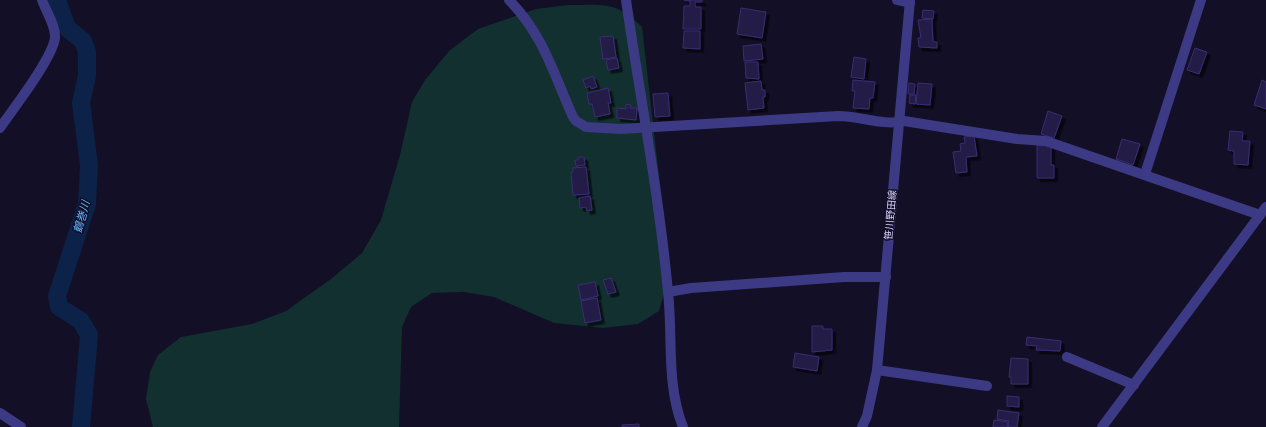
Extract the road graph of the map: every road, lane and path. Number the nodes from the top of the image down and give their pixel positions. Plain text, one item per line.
1 (42, 0) edge
2 (509, 0) edge
3 (626, 0) edge
4 (897, 0) edge
5 (1201, 0) edge
6 (910, 2) edge
7 (898, 122) junction
8 (0, 128) edge
9 (647, 129) junction
10 (1145, 174) junction
11 (1263, 211) edge
12 (886, 277) junction
13 (668, 292) junction
14 (1067, 357) dead end
15 (877, 370) junction
16 (1134, 385) junction
17 (987, 386) dead end
18 (0, 413) edge
19 (21, 427) edge
20 (683, 427) edge
21 (862, 427) edge
22 (1102, 427) edge

1 - 8 street
2 - 9 street
3 - 9 street
4 - 6 street
5 - 10 street
6 - 7 street, 笹川野田線
7 - 9 street
7 - 10 street
7 - 12 street, 笹川野田線
9 - 13 street
10 - 11 street
11 - 16 street
12 - 13 street
12 - 15 street, 笹川野田線
13 - 20 street
14 - 16 street
15 - 17 street
15 - 21 street, 笹川野田線
16 - 22 street
18 - 19 street

